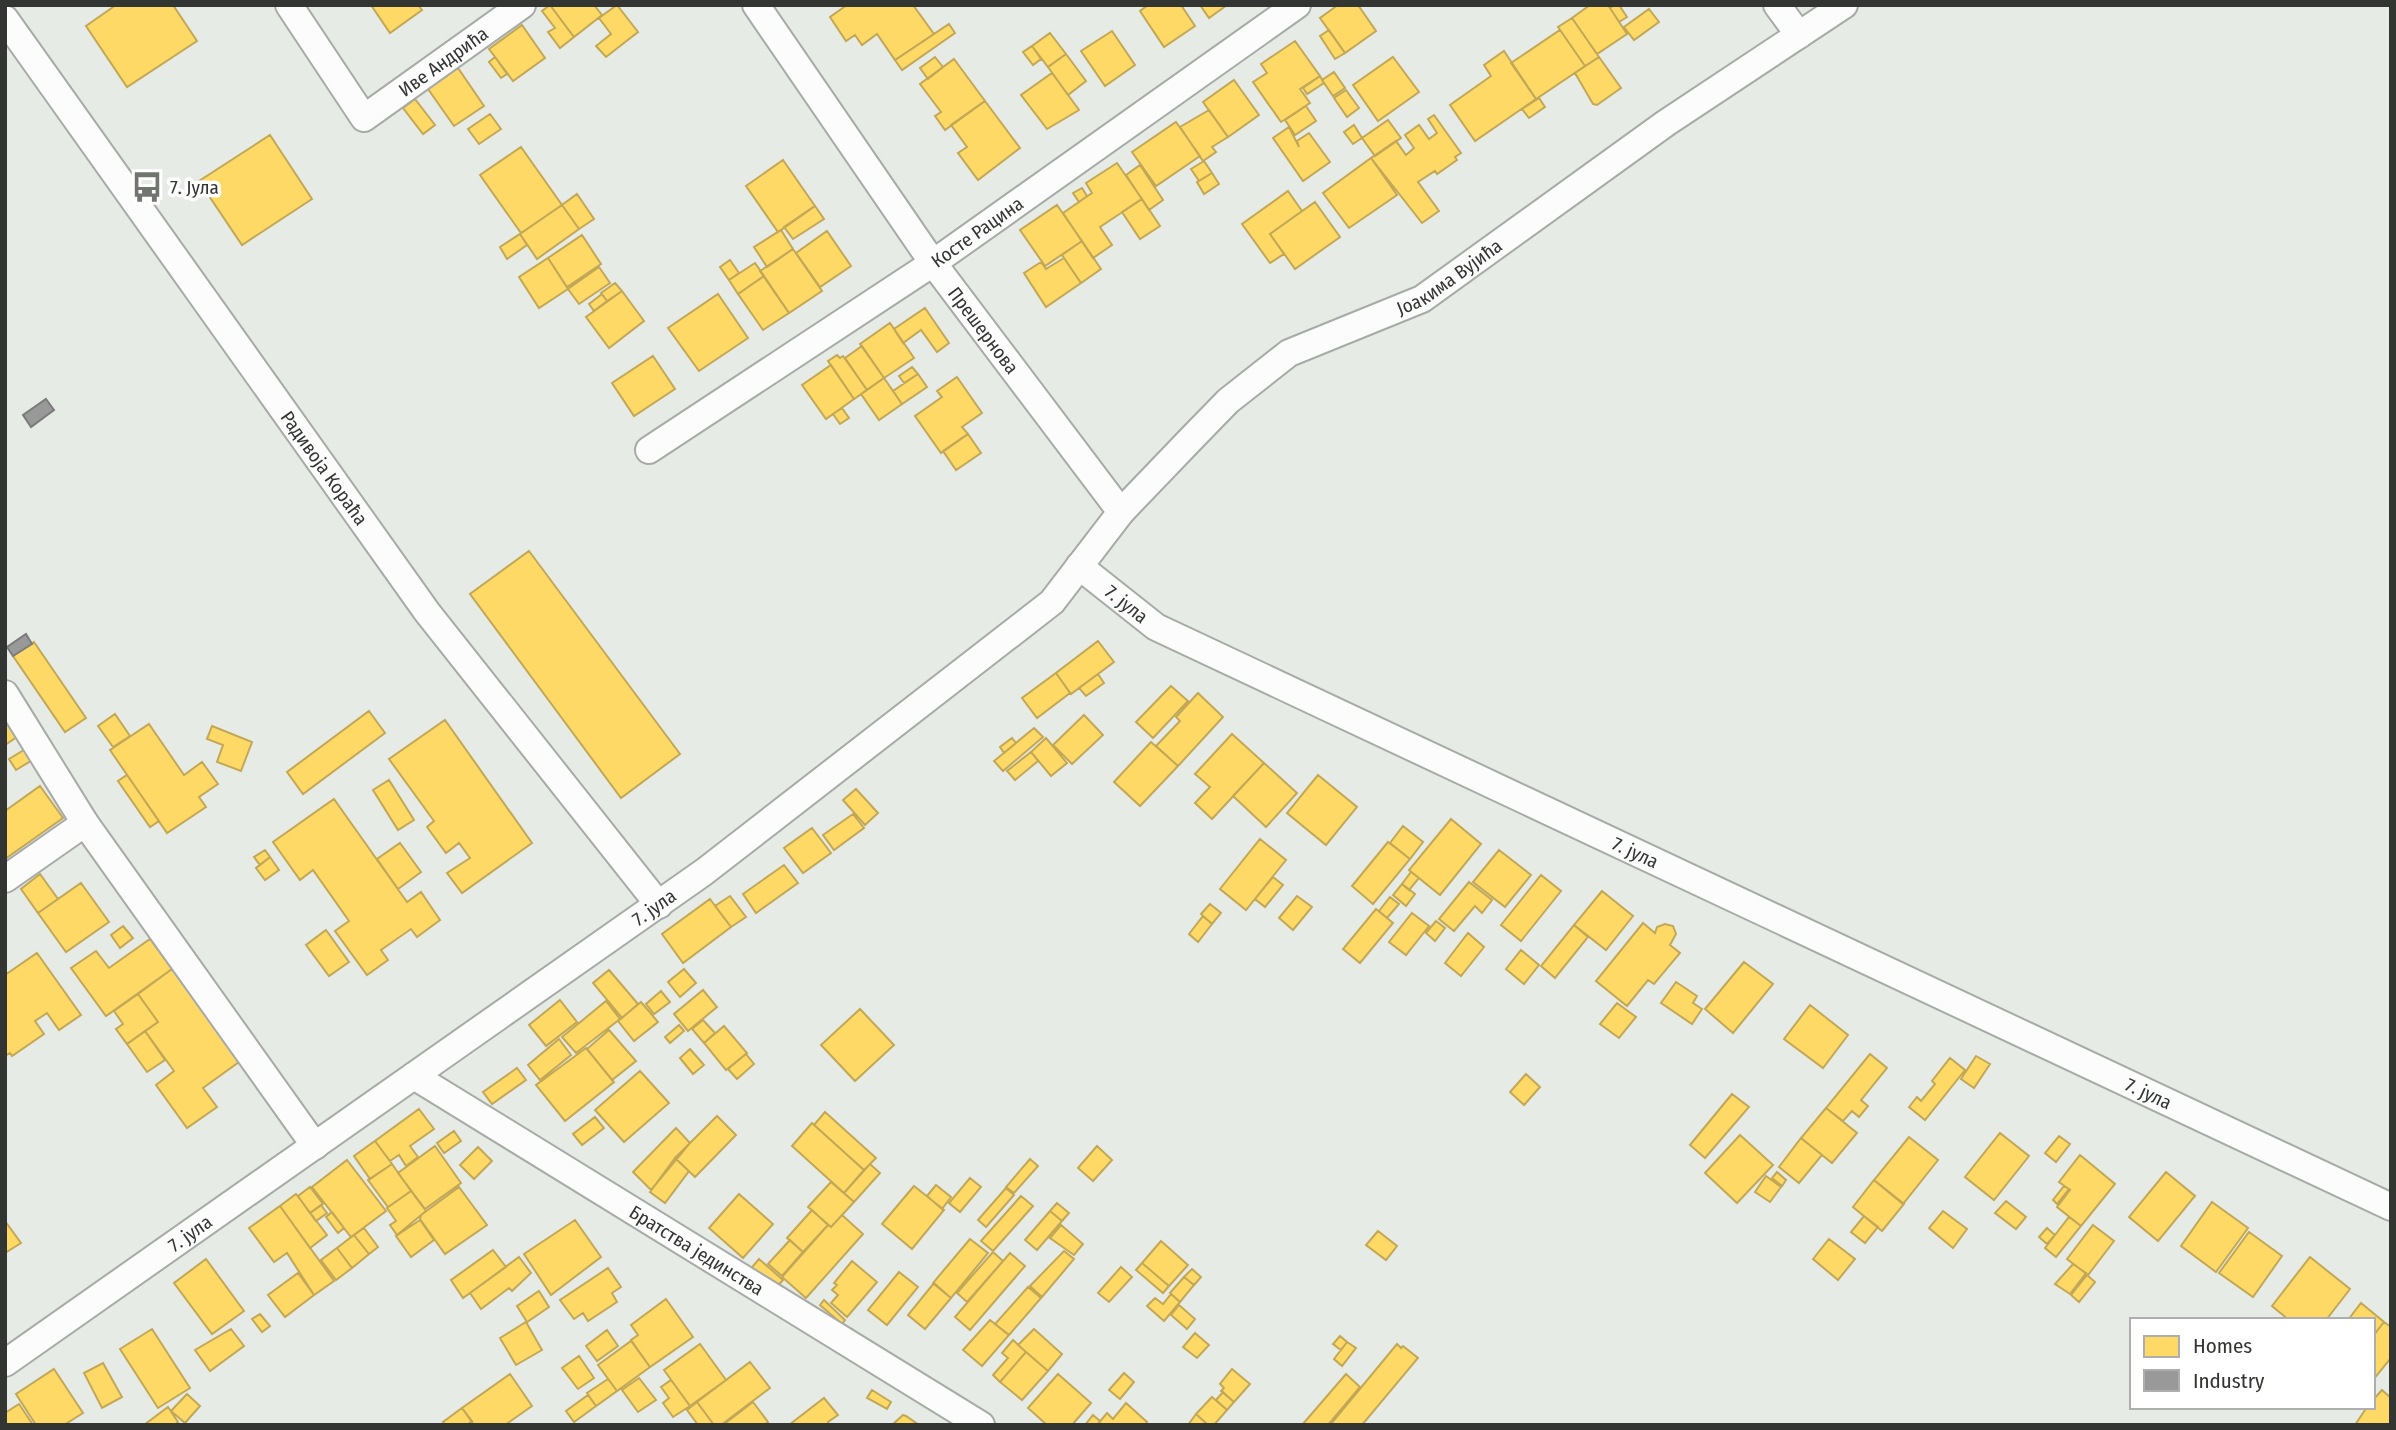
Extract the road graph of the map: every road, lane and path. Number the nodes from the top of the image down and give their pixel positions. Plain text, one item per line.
1 (289, 5) edge
2 (522, 5) edge
3 (757, 5) edge
4 (1297, 5) edge
5 (1777, 5) edge
6 (1844, 5) edge
7 (5, 19) edge
8 (1799, 35) junction
9 (933, 263) junction
10 (649, 450) dead end
11 (1121, 512) junction
12 (1079, 566) junction
13 (5, 694) edge
14 (85, 822) junction
15 (5, 879) edge
16 (659, 905) junction
17 (414, 1076) junction
18 (315, 1146) junction
19 (2391, 1207) edge
20 (5, 1363) edge
21 (981, 1425) edge

1 - 2 street, Иве Андрића
3 - 9 street, Прешернова
4 - 9 street, Косте Рацина
5 - 8 street
6 - 8 street, Јоакима Вујића
7 - 16 street, Радивоја Кораћа
8 - 11 street, Јоакима Вујића
9 - 10 street, Косте Рацина
9 - 11 street, Прешернова
11 - 12 street, Јоакима Вујића
12 - 16 street, 7. јула
12 - 19 street, 7. јула
13 - 14 street
14 - 15 street
14 - 18 street
16 - 17 street, 7. јула
17 - 18 street, 7. јула
17 - 21 street, Братства јединства
18 - 20 street, 7. јула

